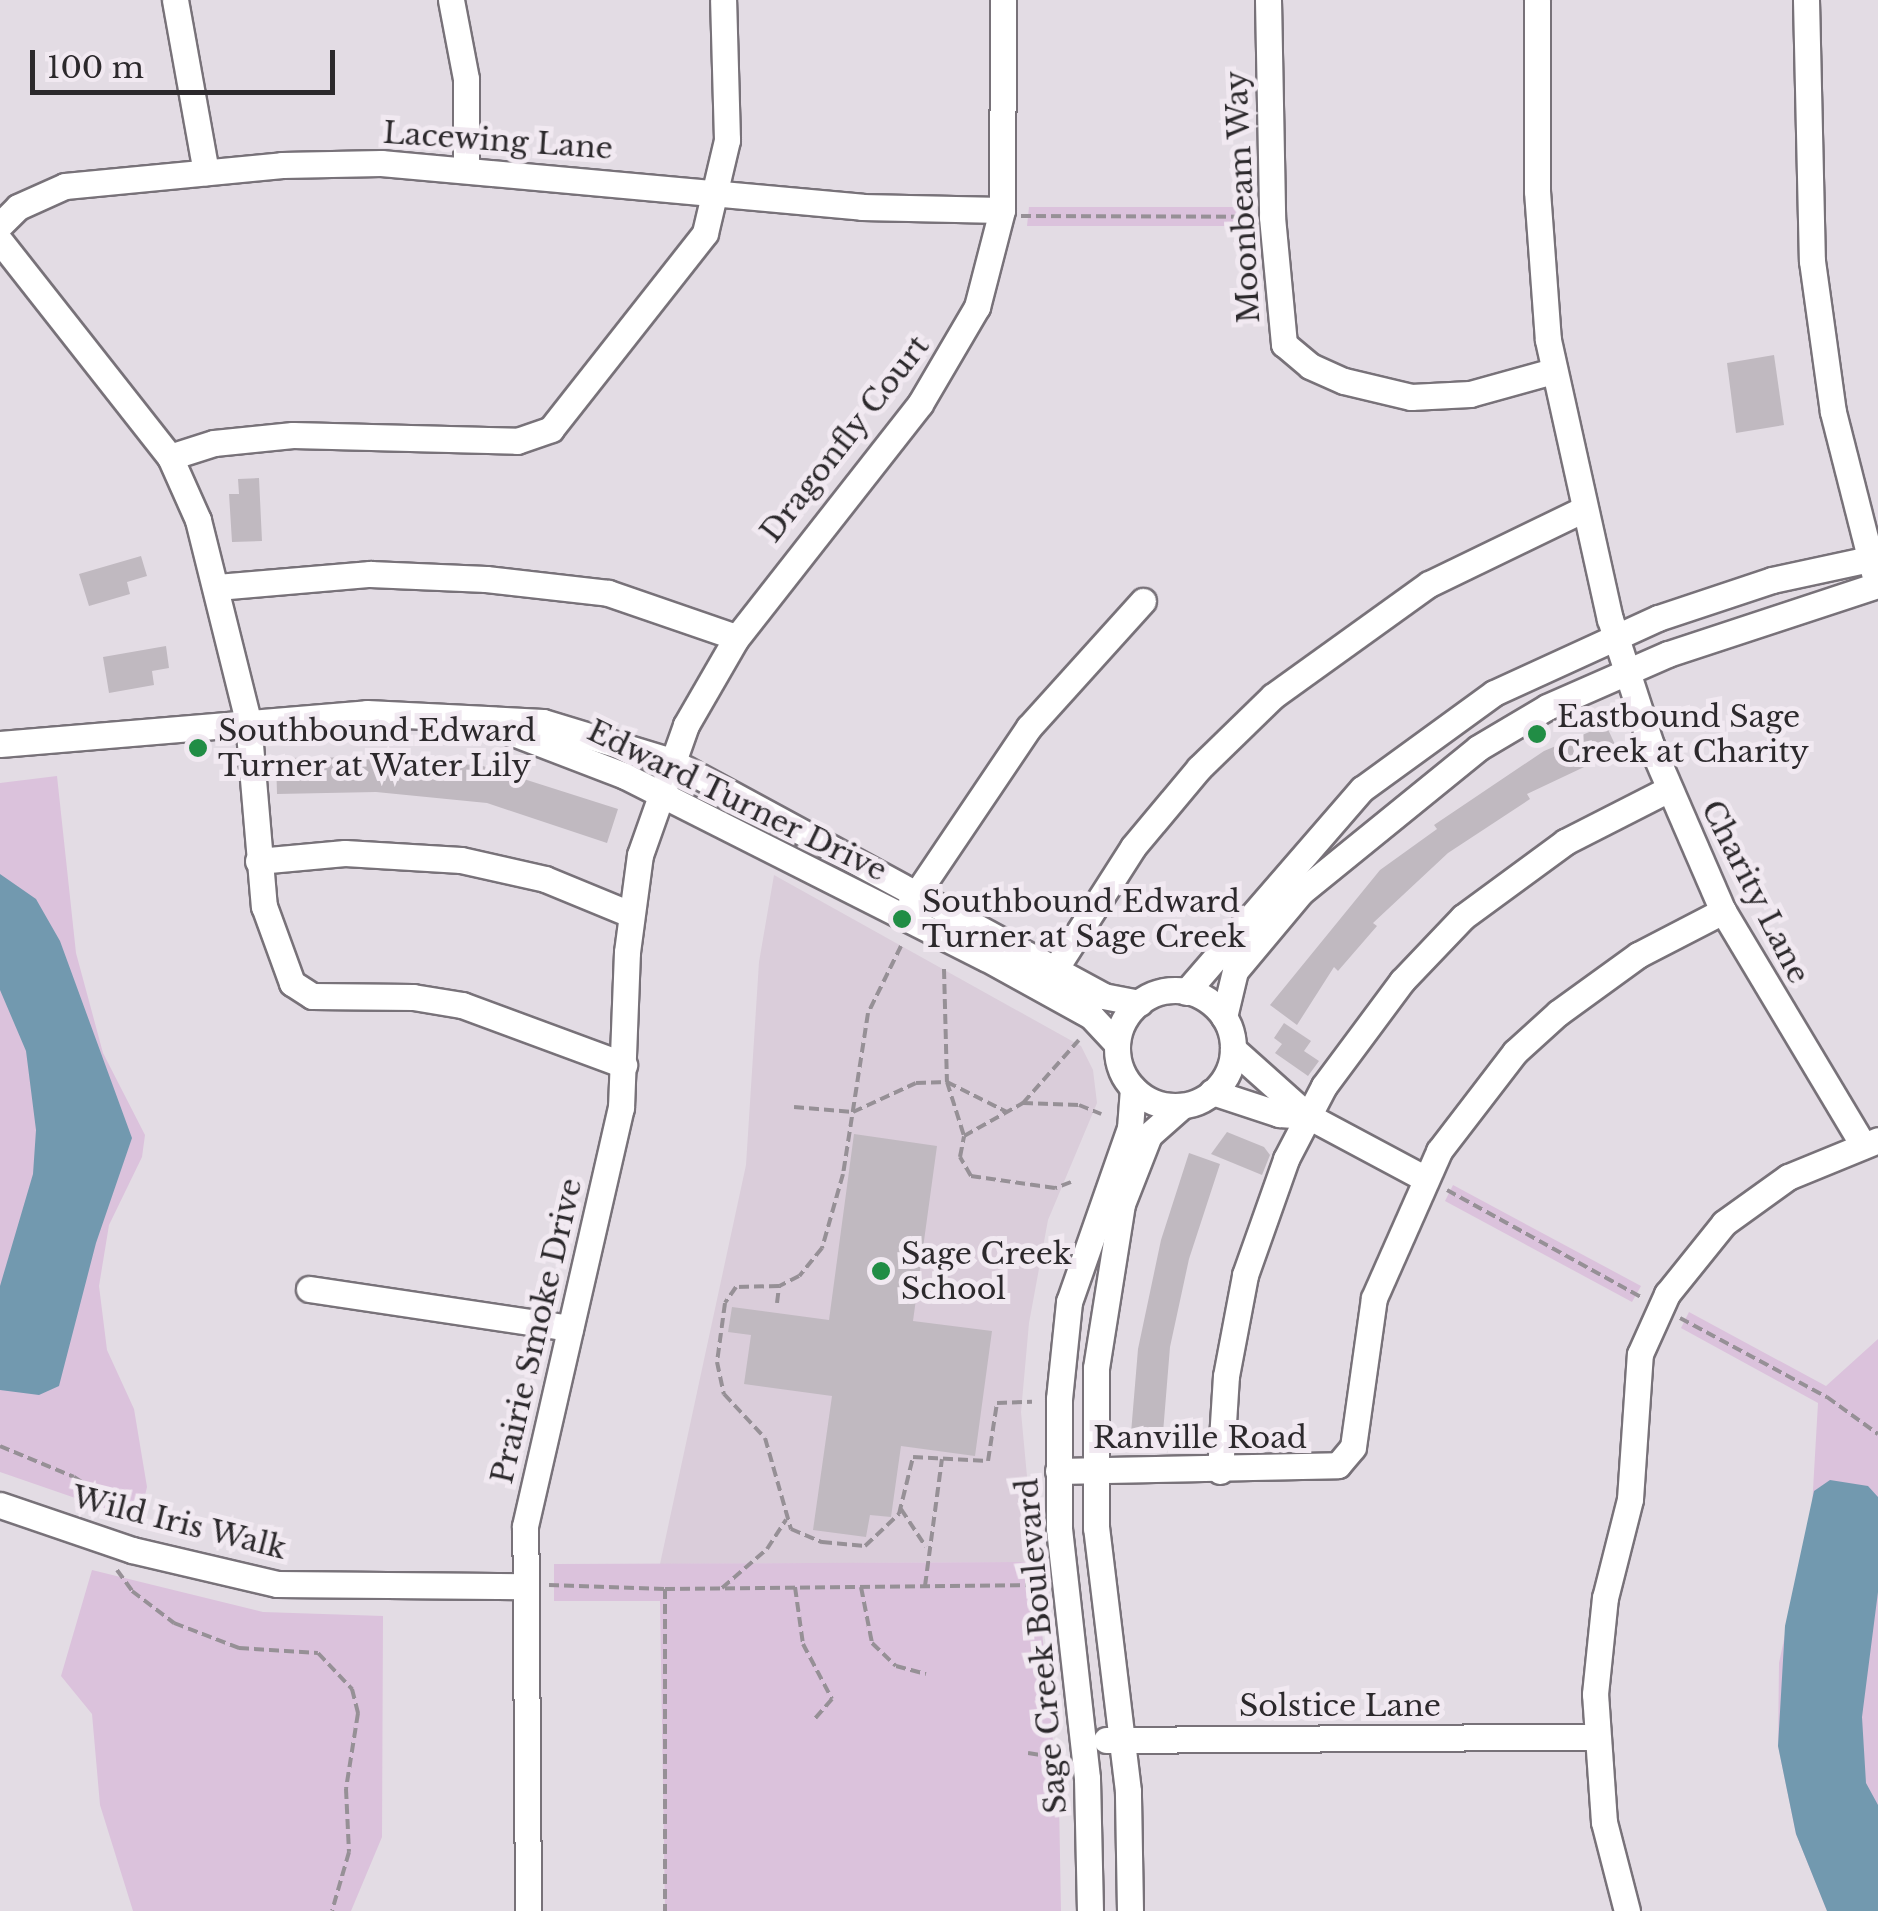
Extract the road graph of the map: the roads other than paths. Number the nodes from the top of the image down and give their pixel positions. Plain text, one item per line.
1 (174, 0) edge
2 (450, 0) edge
3 (723, 0) edge
4 (1003, 0) edge
5 (1268, 0) edge
6 (1537, 0) edge
7 (1806, 0) edge
8 (466, 166) junction
9 (206, 172) junction
10 (719, 194) junction
11 (1002, 210) junction
12 (0, 225) edge
13 (0, 241) edge
14 (1553, 371) junction
15 (170, 457) junction
16 (1582, 510) junction
17 (1875, 570) edge
18 (217, 587) junction
19 (1143, 601) dead end
20 (736, 638) junction
21 (1620, 653) junction
22 (248, 721) junction
23 (0, 744) edge
24 (665, 776) junction
25 (1669, 789) junction
26 (258, 861) junction
27 (915, 897) junction
28 (1722, 910) junction
29 (630, 914) junction
30 (1048, 979) junction
31 (1186, 992) junction
32 (1139, 1003) junction
33 (1224, 1017) junction
34 (1118, 1044) junction
35 (1233, 1049) junction
36 (624, 1064) junction
37 (1133, 1088) junction
38 (1212, 1092) junction
39 (1182, 1106) junction
40 (1308, 1116) junction
41 (1870, 1142) edge
42 (1434, 1183) junction
43 (309, 1289) dead end
44 (570, 1328) junction
45 (1058, 1471) junction
46 (1094, 1471) junction
47 (1220, 1471) junction
48 (0, 1505) edge
49 (526, 1579) junction
50 (1596, 1737) junction
51 (1084, 1740) junction
52 (1122, 1740) junction
53 (528, 1911) edge
54 (1090, 1911) edge
55 (1130, 1911) edge
56 (1627, 1911) edge

1 - 9 street
2 - 8 street
3 - 10 street
4 - 11 street, Dragonfly Court
5 - 14 street, Moonbeam Way
6 - 14 street, Charity Lane
7 - 17 street
8 - 9 street, Lacewing Lane
8 - 10 street, Lacewing Lane
9 - 12 street, Lacewing Lane
10 - 11 street, Lacewing Lane
10 - 15 street
11 - 20 street, Dragonfly Court
13 - 15 street
14 - 16 street, Charity Lane
15 - 18 street
16 - 21 street, Charity Lane
16 - 30 street
17 - 21 street
17 - 21 street
18 - 20 street
18 - 22 street
19 - 27 street
20 - 24 street, Dragonfly Court
21 - 25 street, Charity Lane
21 - 31 street
21 - 33 street
22 - 23 street, Edward Turner Drive
22 - 24 street, Edward Turner Drive
22 - 26 street
24 - 27 street, Edward Turner Drive
24 - 29 street, Prairie Smoke Drive
24 - 30 street, Edward Turner Drive
25 - 28 street, Charity Lane
25 - 40 street
26 - 29 street
26 - 36 street
27 - 30 street, Edward Turner Drive
28 - 41 street, Charity Lane
28 - 42 street, Ranville Road
29 - 36 street, Prairie Smoke Drive
30 - 32 street, Edward Turner Drive
30 - 34 street, Edward Turner Drive
31 - 32 street
31 - 33 street
32 - 34 street
33 - 35 street
34 - 37 street
35 - 38 street
35 - 40 street
36 - 44 street, Prairie Smoke Drive
37 - 39 street
37 - 45 street, Sage Creek Boulevard
38 - 39 street
38 - 40 street
39 - 46 street
40 - 42 street
40 - 47 street
41 - 50 street
42 - 47 street, Ranville Road
43 - 44 street
44 - 49 street, Prairie Smoke Drive
45 - 46 street, Ranville Road
45 - 51 street, Sage Creek Boulevard
46 - 47 street, Ranville Road
46 - 52 street
48 - 49 street, Wild Iris Walk
49 - 53 street, Prairie Smoke Drive
50 - 52 street, Solstice Lane
50 - 56 street
51 - 52 street, Solstice Lane
51 - 54 street, Sage Creek Boulevard
52 - 55 street

